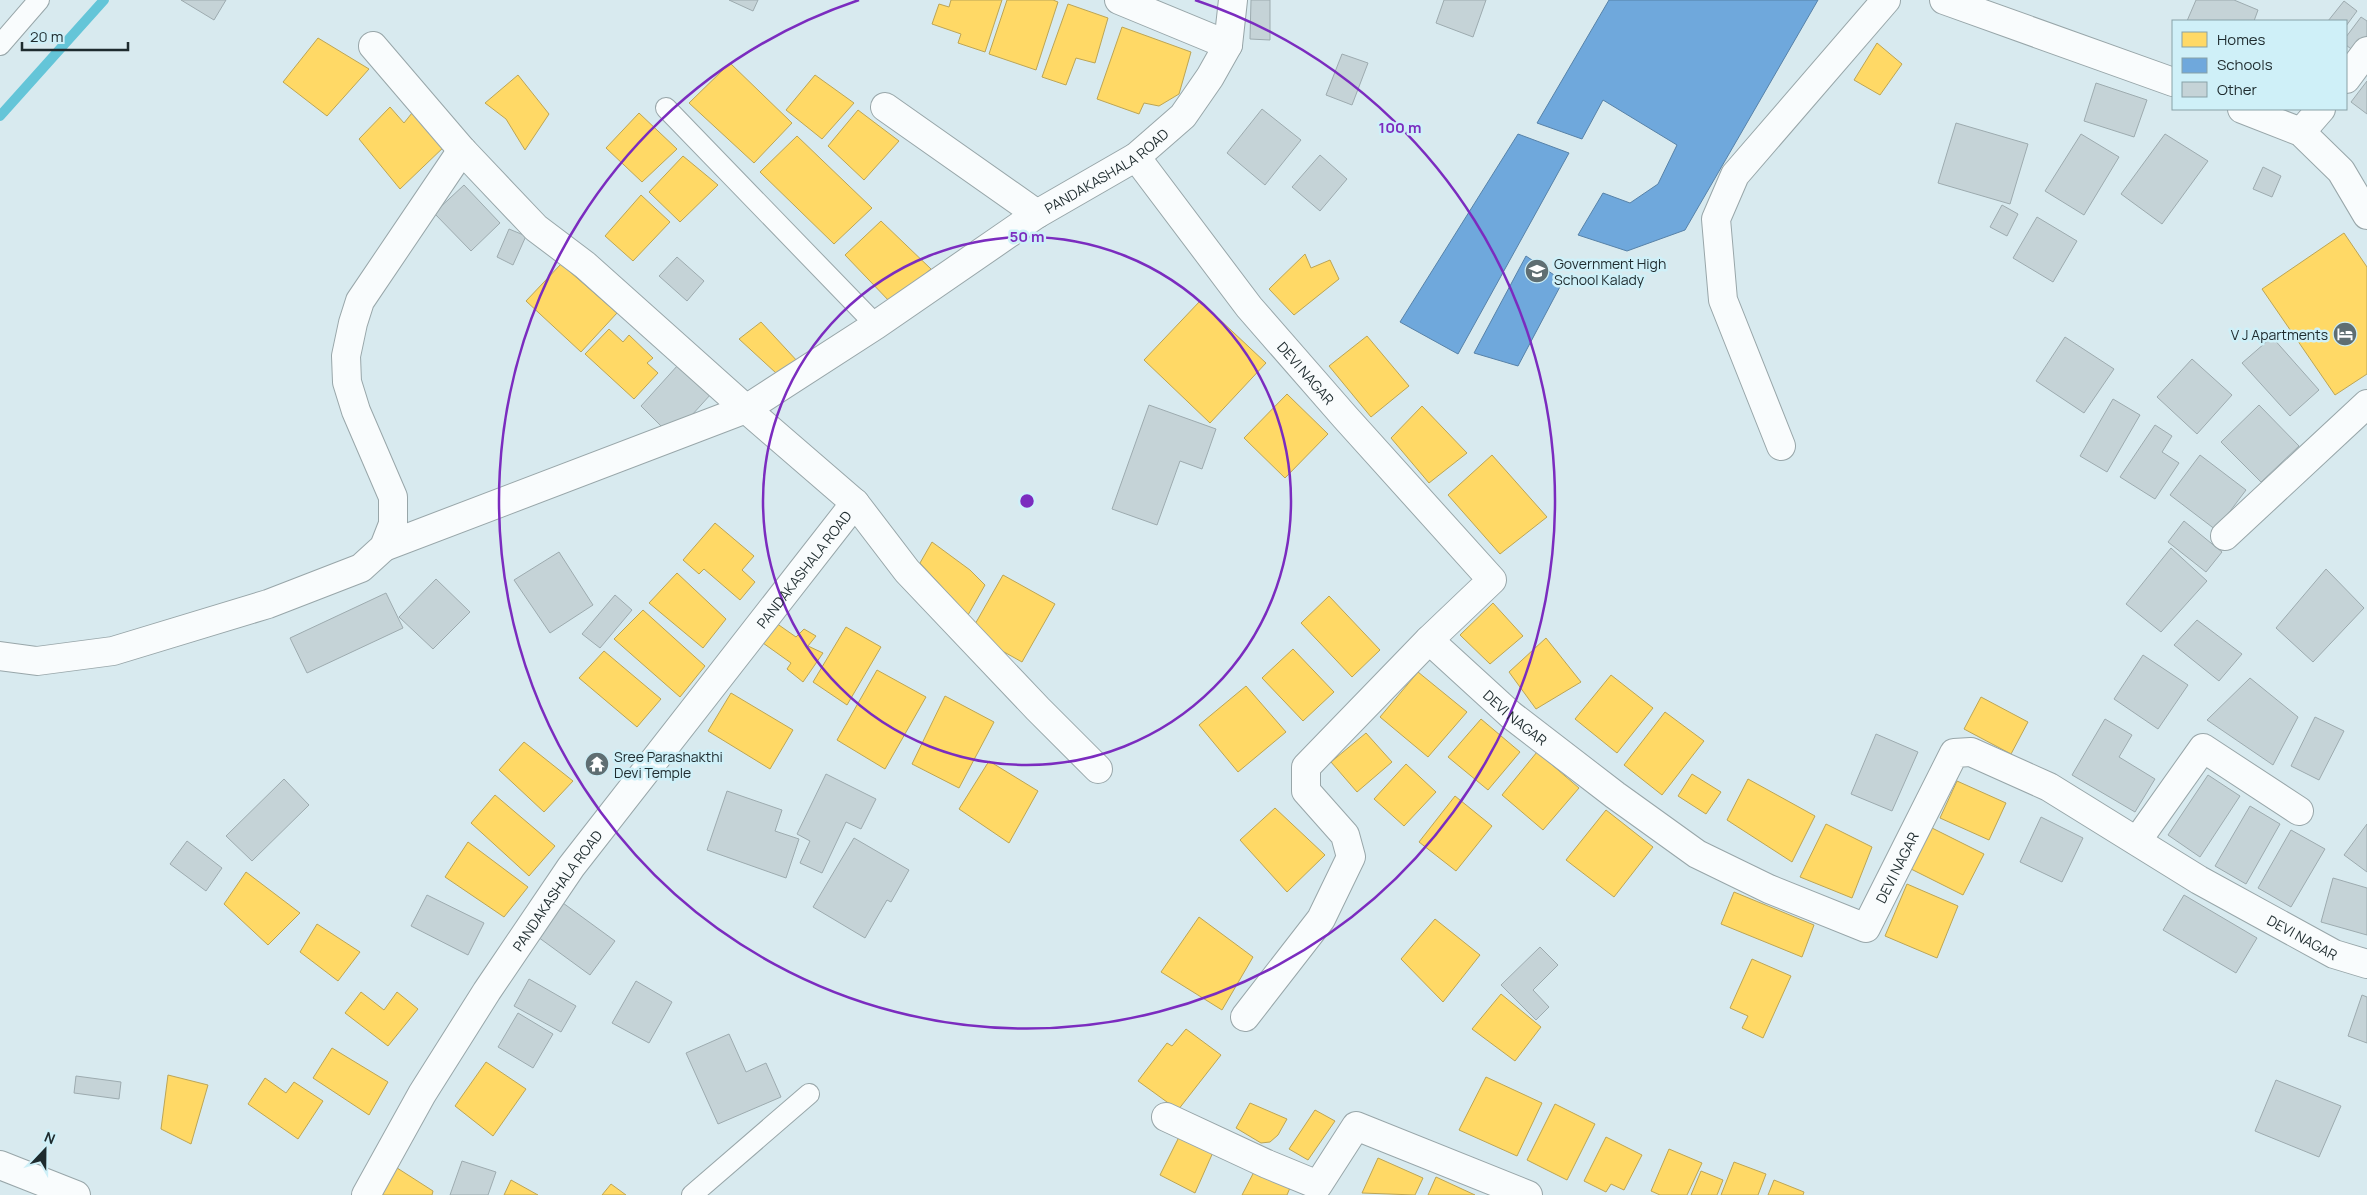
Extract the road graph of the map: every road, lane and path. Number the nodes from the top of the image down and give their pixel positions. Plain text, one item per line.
1 (39, 0) edge
2 (1119, 0) edge
3 (1233, 0) edge
4 (1886, 0) edge
5 (1944, 0) edge
6 (0, 45) edge
7 (1228, 45) junction
8 (373, 46) dead end
9 (2367, 51) edge
10 (2347, 78) edge
11 (2172, 82) edge
12 (885, 107) dead end
13 (666, 108) dead end
14 (2245, 110) edge
15 (2319, 110) edge
16 (2301, 132) junction
17 (462, 150) junction
18 (1136, 156) junction
19 (1036, 214) junction
20 (2367, 216) edge
21 (876, 325) junction
22 (2367, 404) edge
23 (746, 409) junction
24 (1781, 446) dead end
25 (854, 503) junction
26 (2225, 536) dead end
27 (384, 547) junction
28 (1429, 640) junction
29 (0, 656) edge
30 (1098, 769) dead end
31 (2299, 810) dead end
32 (2137, 841) junction
33 (2367, 964) edge
34 (1245, 1017) dead end
35 (809, 1094) dead end
36 (1166, 1117) dead end
37 (0, 1165) edge
38 (34, 1187) edge
39 (76, 1195) edge
40 (366, 1195) edge
41 (692, 1195) edge
42 (1528, 1195) edge

1 - 6 lane
2 - 7 street
3 - 7 street, PANDAKASHALA ROAD
4 - 24 street
5 - 11 street
7 - 18 street, PANDAKASHALA ROAD
8 - 17 street
9 - 10 street
12 - 19 street
13 - 21 lane
14 - 16 street
15 - 16 street
16 - 20 street
17 - 23 street
17 - 27 street
18 - 19 street, PANDAKASHALA ROAD
18 - 28 street, DEVI NAGAR
19 - 21 street, PANDAKASHALA ROAD
21 - 23 street, PANDAKASHALA ROAD
22 - 26 street
23 - 25 street, PANDAKASHALA ROAD
23 - 27 street
25 - 30 street
25 - 40 street, PANDAKASHALA ROAD
27 - 29 street
28 - 32 street, DEVI NAGAR
28 - 34 street, DEVI NAGAR
31 - 32 street
32 - 33 street, DEVI NAGAR
35 - 41 lane
36 - 42 street
37 - 38 street
38 - 39 street

